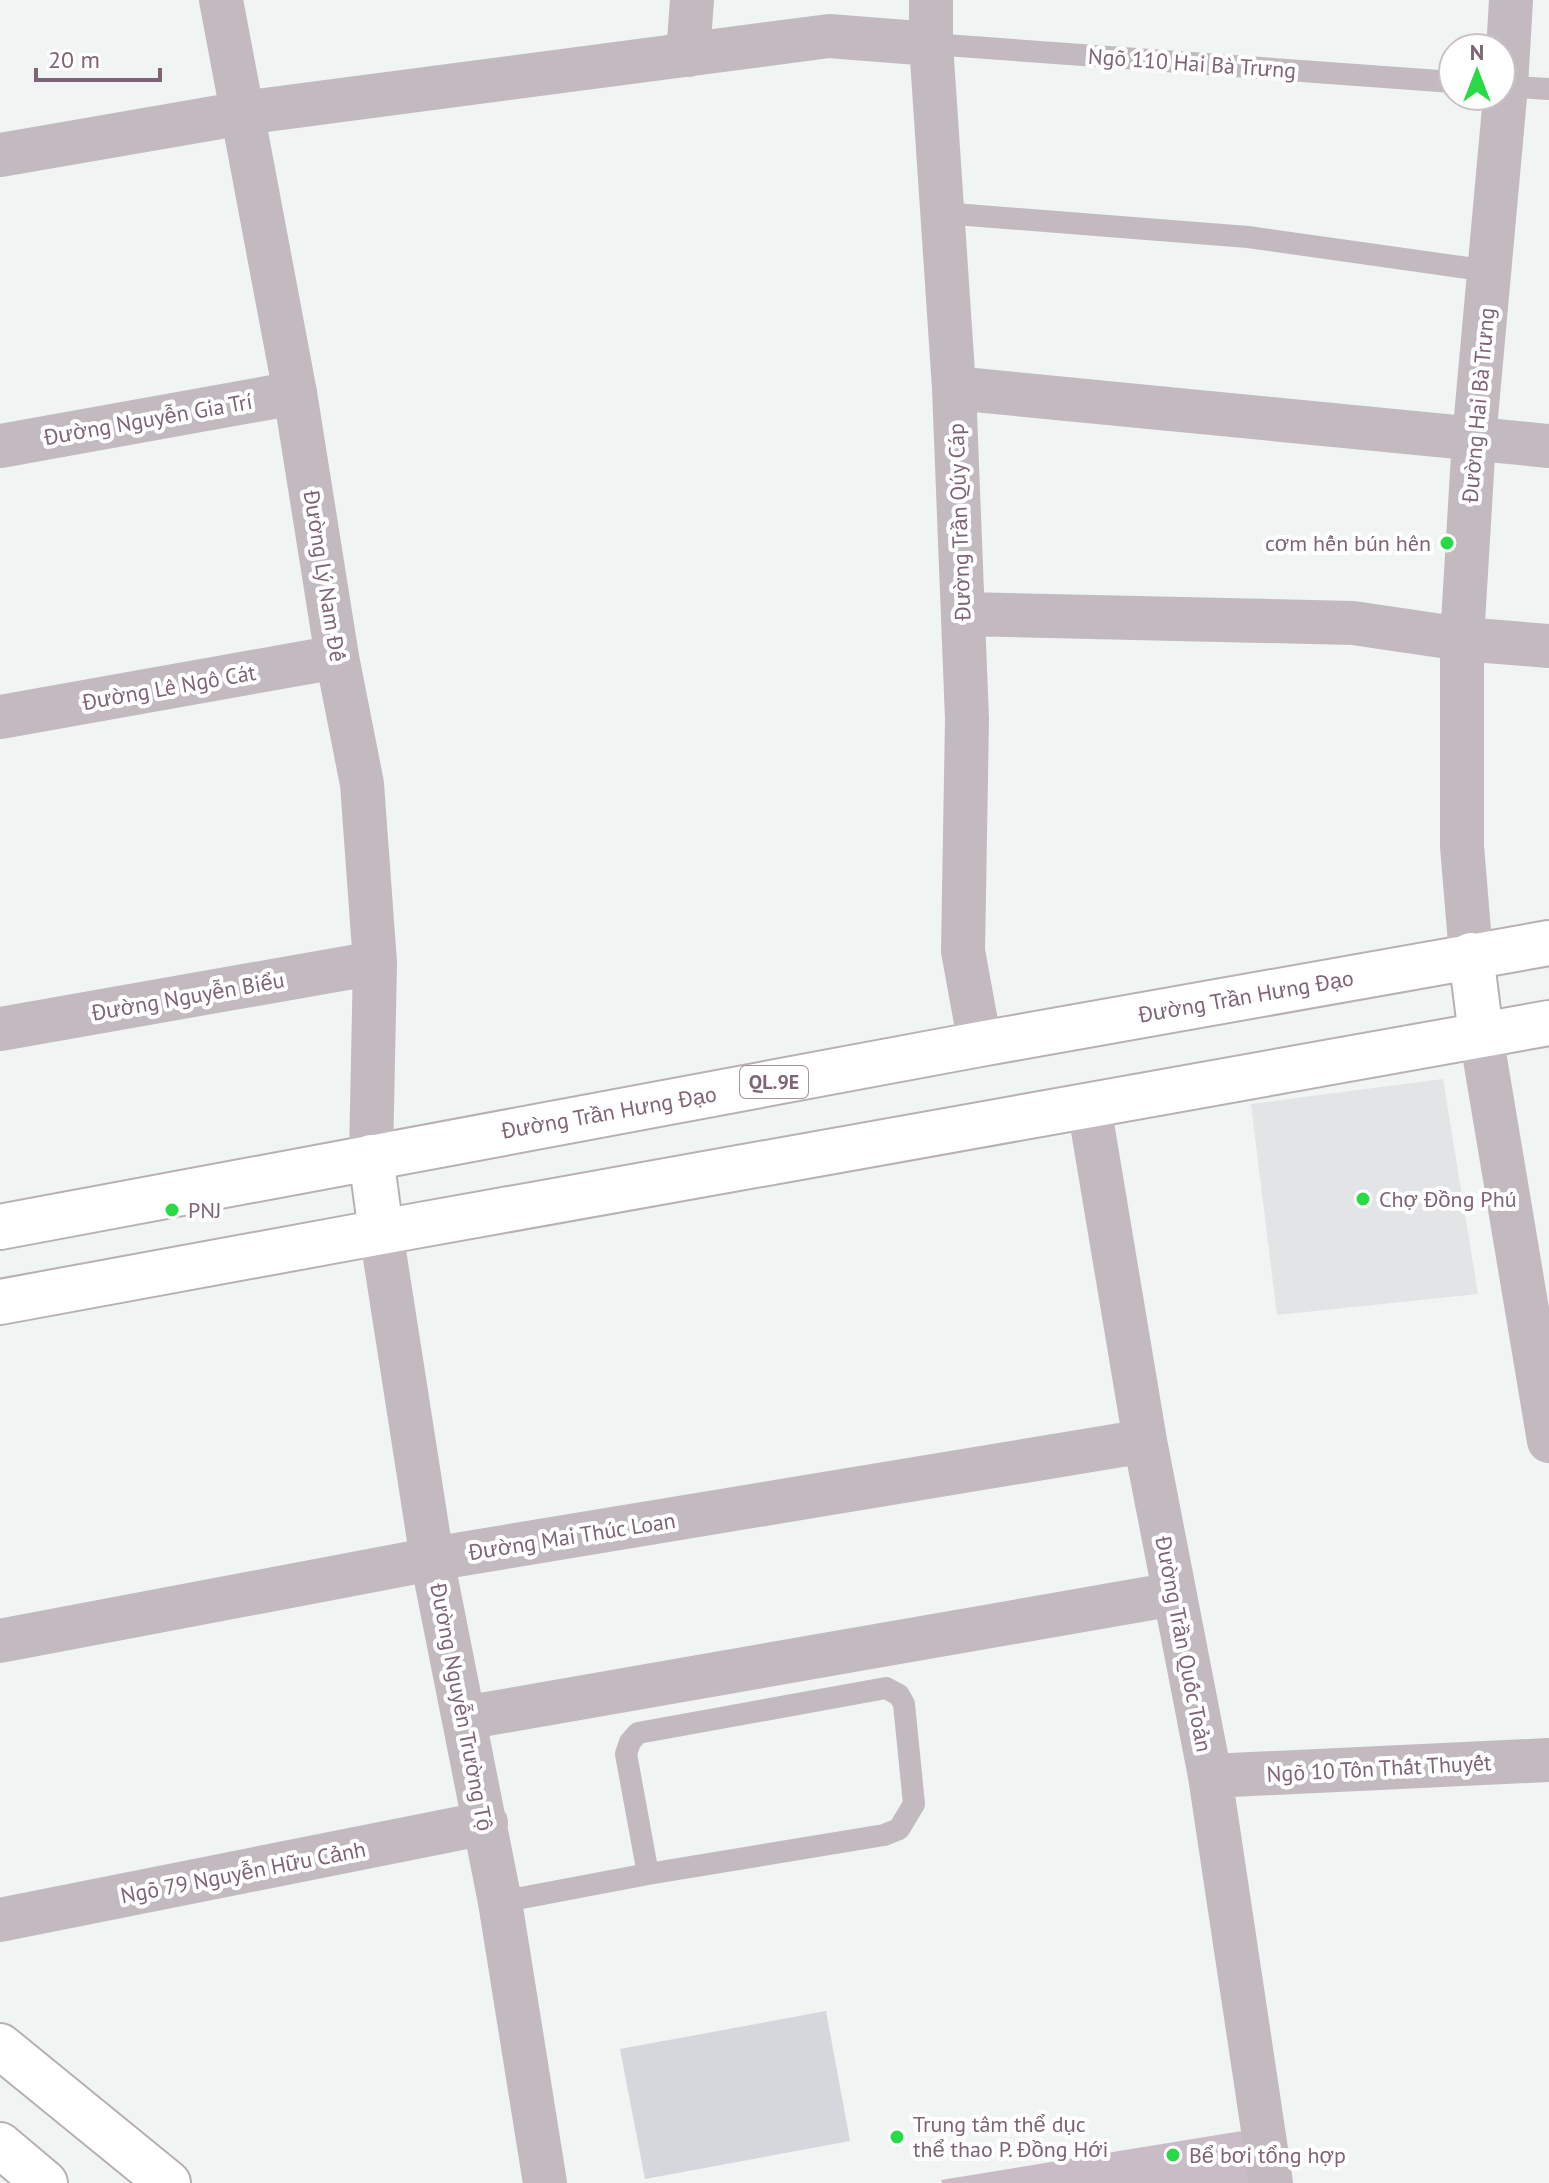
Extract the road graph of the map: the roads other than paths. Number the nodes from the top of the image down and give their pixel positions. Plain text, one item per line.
1 (221, 0) edge
2 (692, 0) edge
3 (931, 0) edge
4 (1511, 0) edge
5 (1508, 32) edge
6 (931, 44) junction
7 (688, 55) junction
8 (1437, 81) edge
9 (1517, 87) edge
10 (1549, 89) edge
11 (1501, 112) edge
12 (243, 113) junction
13 (0, 155) edge
14 (942, 213) junction
15 (1489, 271) junction
16 (954, 388) junction
17 (295, 393) junction
18 (1474, 439) junction
19 (0, 446) edge
20 (1549, 446) edge
21 (963, 614) junction
22 (1462, 639) junction
23 (1549, 646) edge
24 (337, 657) junction
25 (0, 717) edge
26 (1549, 943) edge
27 (1471, 955) junction
28 (375, 963) junction
29 (1549, 1023) edge
30 (0, 1029) edge
31 (1481, 1035) junction
32 (980, 1044) junction
33 (1089, 1106) junction
34 (371, 1157) junction
35 (0, 1227) edge
36 (381, 1232) junction
37 (0, 1302) edge
38 (1548, 1432) edge
39 (1145, 1441) junction
40 (432, 1559) junction
41 (1174, 1594) junction
42 (0, 1641) edge
43 (464, 1718) junction
44 (1549, 1760) edge
45 (1210, 1776) junction
46 (486, 1823) junction
47 (648, 1874) junction
48 (500, 1902) junction
49 (0, 1920) edge
50 (0, 2046) edge
51 (0, 2145) edge
52 (45, 2183) edge
53 (168, 2183) edge
54 (545, 2183) edge
55 (1271, 2183) edge

1 - 12 street, Đường Lý Nam Đế
2 - 7 street
3 - 6 street, Đường Trần Qúy Cáp
4 - 5 street, Đường Hai Bà Trưng
6 - 7 street
6 - 8 lane, Ngõ 110 Hai Bà Trưng
6 - 14 street, Đường Trần Qúy Cáp
7 - 12 street
9 - 10 lane
11 - 15 street, Đường Hai Bà Trưng
12 - 13 street
12 - 17 street, Đường Lý Nam Đế
14 - 15 lane
14 - 16 street, Đường Trần Qúy Cáp
15 - 18 street, Đường Hai Bà Trưng
16 - 18 street
16 - 21 street, Đường Trần Qúy Cáp
17 - 19 street, Đường Nguyễn Gia Trí
17 - 24 street, Đường Lý Nam Đế
18 - 20 street
18 - 22 street, Đường Hai Bà Trưng
21 - 22 street
21 - 32 street, Đường Trần Qúy Cáp
22 - 23 street
22 - 27 street, Đường Hai Bà Trưng
24 - 25 street, Đường Lê Ngô Cát
24 - 28 street, Đường Lý Nam Đế
26 - 27 main road, Đường Trần Hưng Đạo / QL.9E
27 - 31 main road
27 - 32 main road, Đường Trần Hưng Đạo / QL.9E
28 - 30 street, Đường Nguyễn Biểu
28 - 34 street, Đường Lý Nam Đế
29 - 31 main road
31 - 33 main road
31 - 38 street
32 - 34 main road, Đường Trần Hưng Đạo / QL.9E
33 - 36 main road
33 - 39 street, Đường Trần Quốc Toản
34 - 35 main road, Đường Trần Hưng Đạo / QL.9E
34 - 36 main road
36 - 37 main road
36 - 40 street, Đường Nguyễn Trường Tộ
39 - 40 street, Đường Mai Thúc Loan
39 - 41 street, Đường Trần Quốc Toản
40 - 42 street, Đường Mai Thúc Loan
40 - 43 street, Đường Nguyễn Trường Tộ
41 - 43 street
41 - 45 street, Đường Trần Quốc Toản
43 - 46 street, Đường Nguyễn Trường Tộ
44 - 45 street, Ngõ 10 Tôn Thất Thuyết
45 - 55 street, Đường Trần Quốc Toản
46 - 48 street, Đường Nguyễn Trường Tộ
46 - 49 street, Ngõ 79 Nguyễn Hữu Cảnh
47 - 47 lane
47 - 48 lane
48 - 54 street, Đường Nguyễn Trường Tộ
50 - 53 main road
51 - 52 main road

